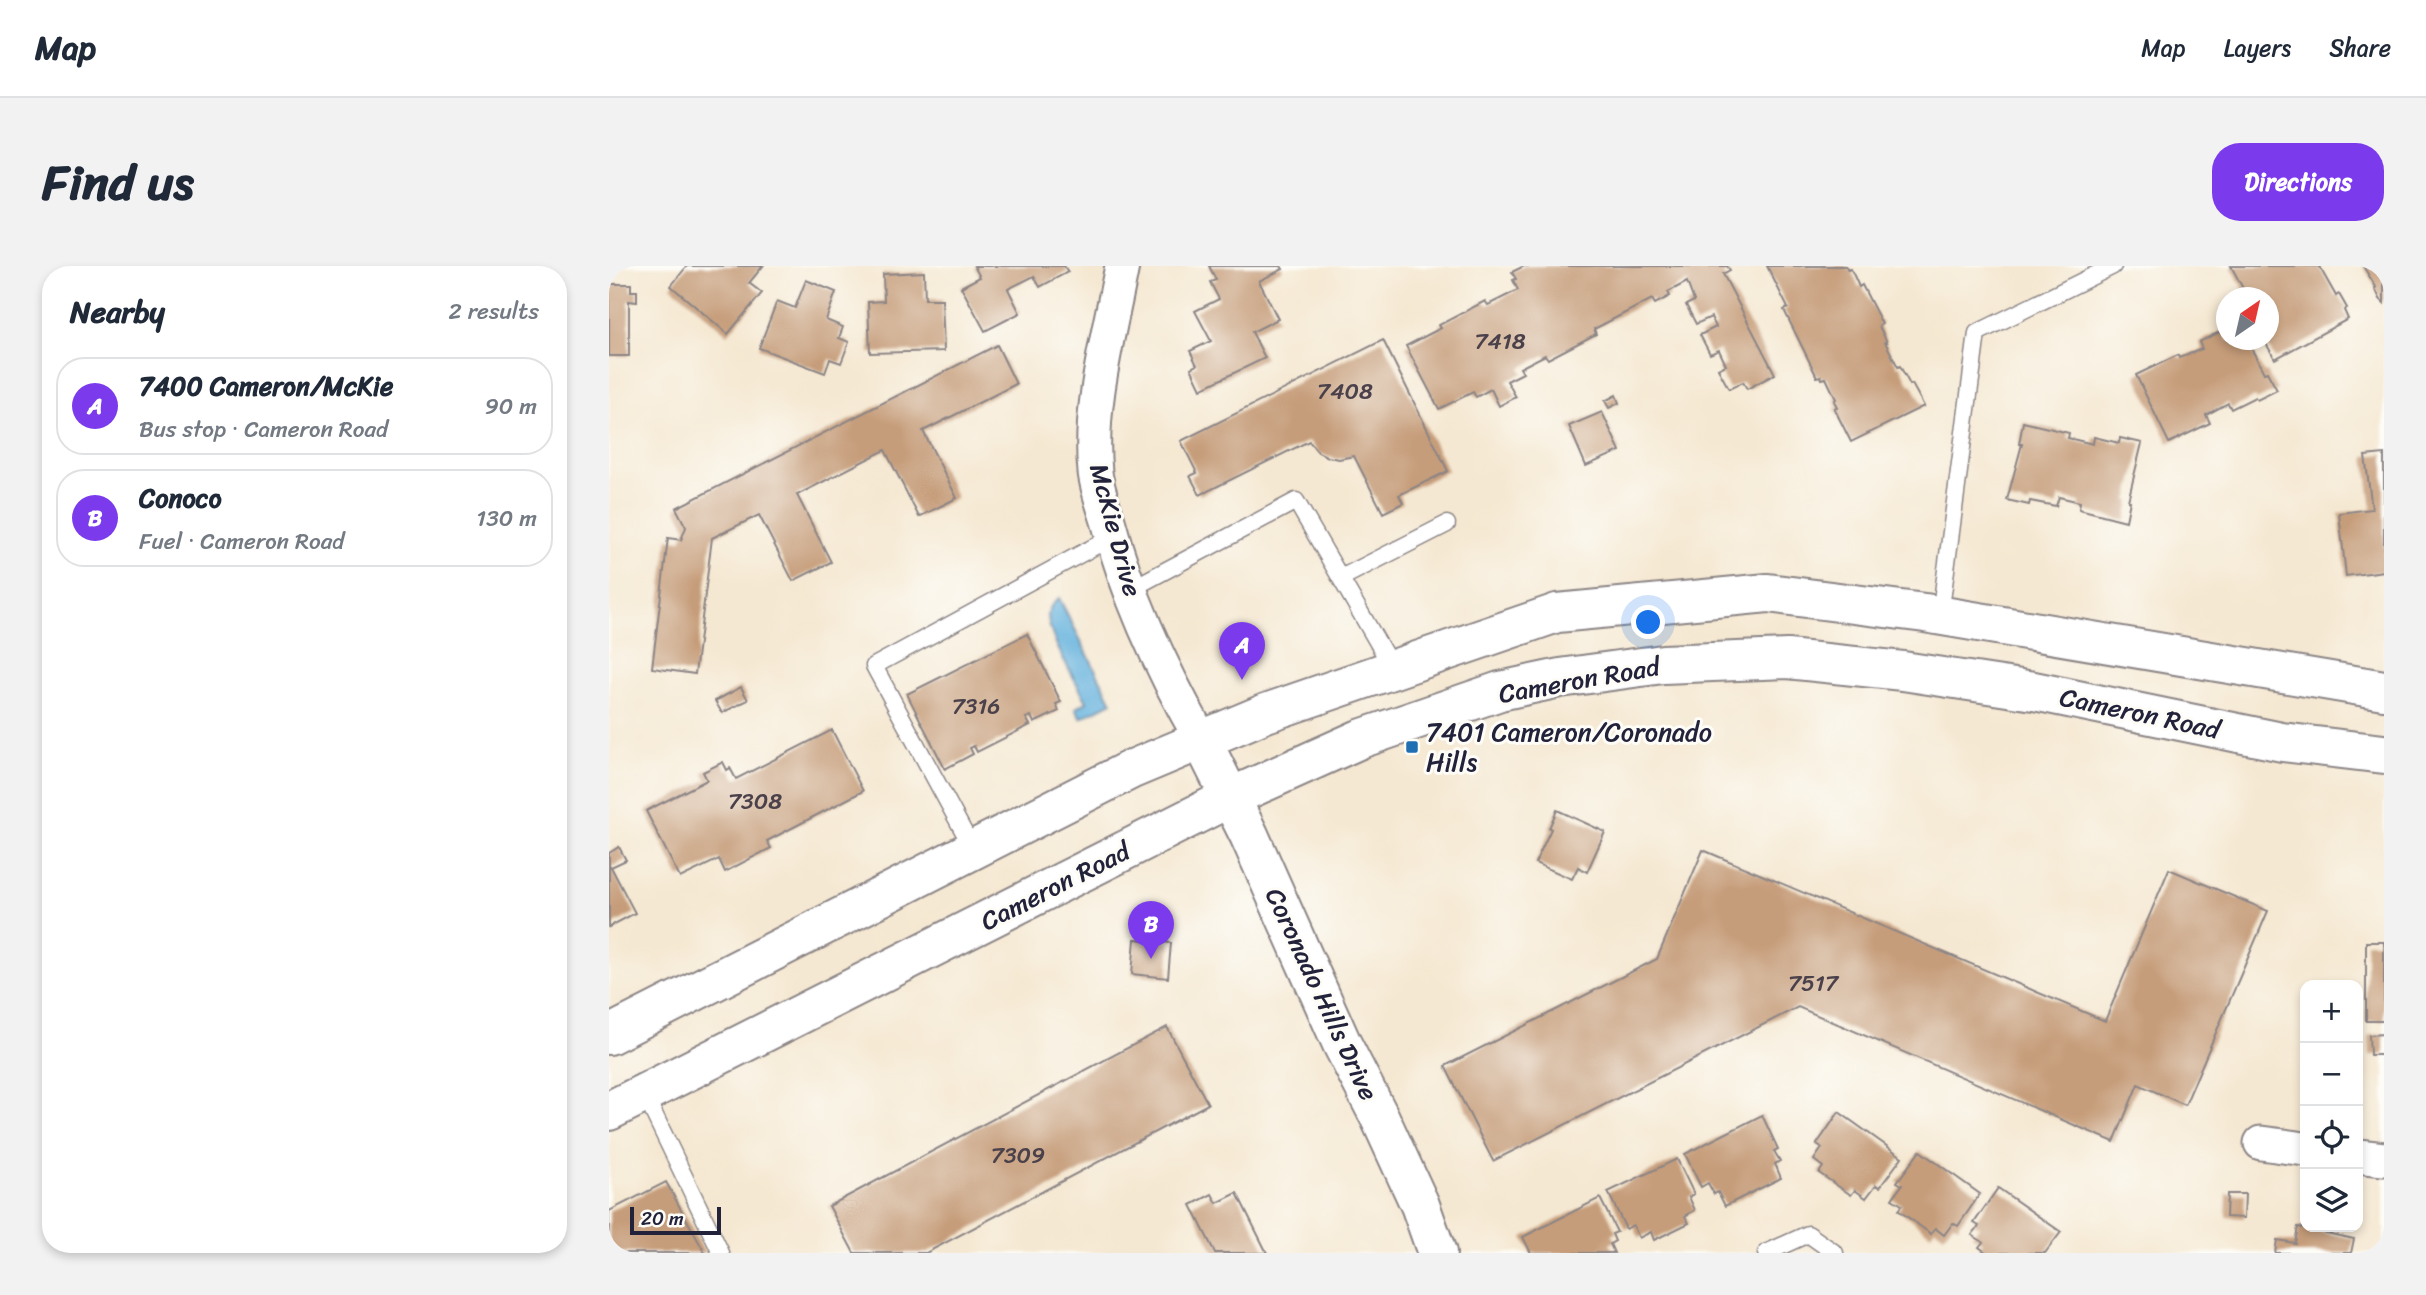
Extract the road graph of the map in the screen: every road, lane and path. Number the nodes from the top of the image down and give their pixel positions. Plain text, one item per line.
1 (1122, 266) edge
2 (2113, 266) edge
3 (1447, 524) dead end
4 (1112, 537) junction
5 (1341, 578) junction
6 (1129, 590) junction
7 (1940, 616) junction
8 (2040, 632) junction
9 (1393, 669) junction
10 (2384, 690) edge
11 (2034, 691) junction
12 (1201, 739) junction
13 (2384, 754) edge
14 (1229, 798) junction
15 (973, 849) junction
16 (609, 1035) edge
17 (644, 1093) junction
18 (609, 1111) edge
19 (2261, 1143) dead end
20 (2300, 1148) edge
21 (2363, 1157) edge
22 (2384, 1159) edge
23 (721, 1253) edge
24 (1437, 1253) edge
25 (1766, 1253) edge
26 (1835, 1253) edge

1 - 4 street, McKie Drive
2 - 7 lane
3 - 5 lane
4 - 6 street, McKie Drive
4 - 15 lane
5 - 6 lane
5 - 9 lane
6 - 12 street, McKie Drive
7 - 8 main road
7 - 9 main road
8 - 10 main road
8 - 11 main road
9 - 12 main road
11 - 13 main road, Cameron Road
11 - 14 main road, Cameron Road
12 - 14 main road, Coronado Hills Drive
12 - 15 main road
14 - 17 main road, Cameron Road
14 - 24 main road, Coronado Hills Drive
15 - 16 main road
17 - 18 main road, Cameron Road
17 - 23 lane
19 - 20 street
21 - 22 street
25 - 26 lane

